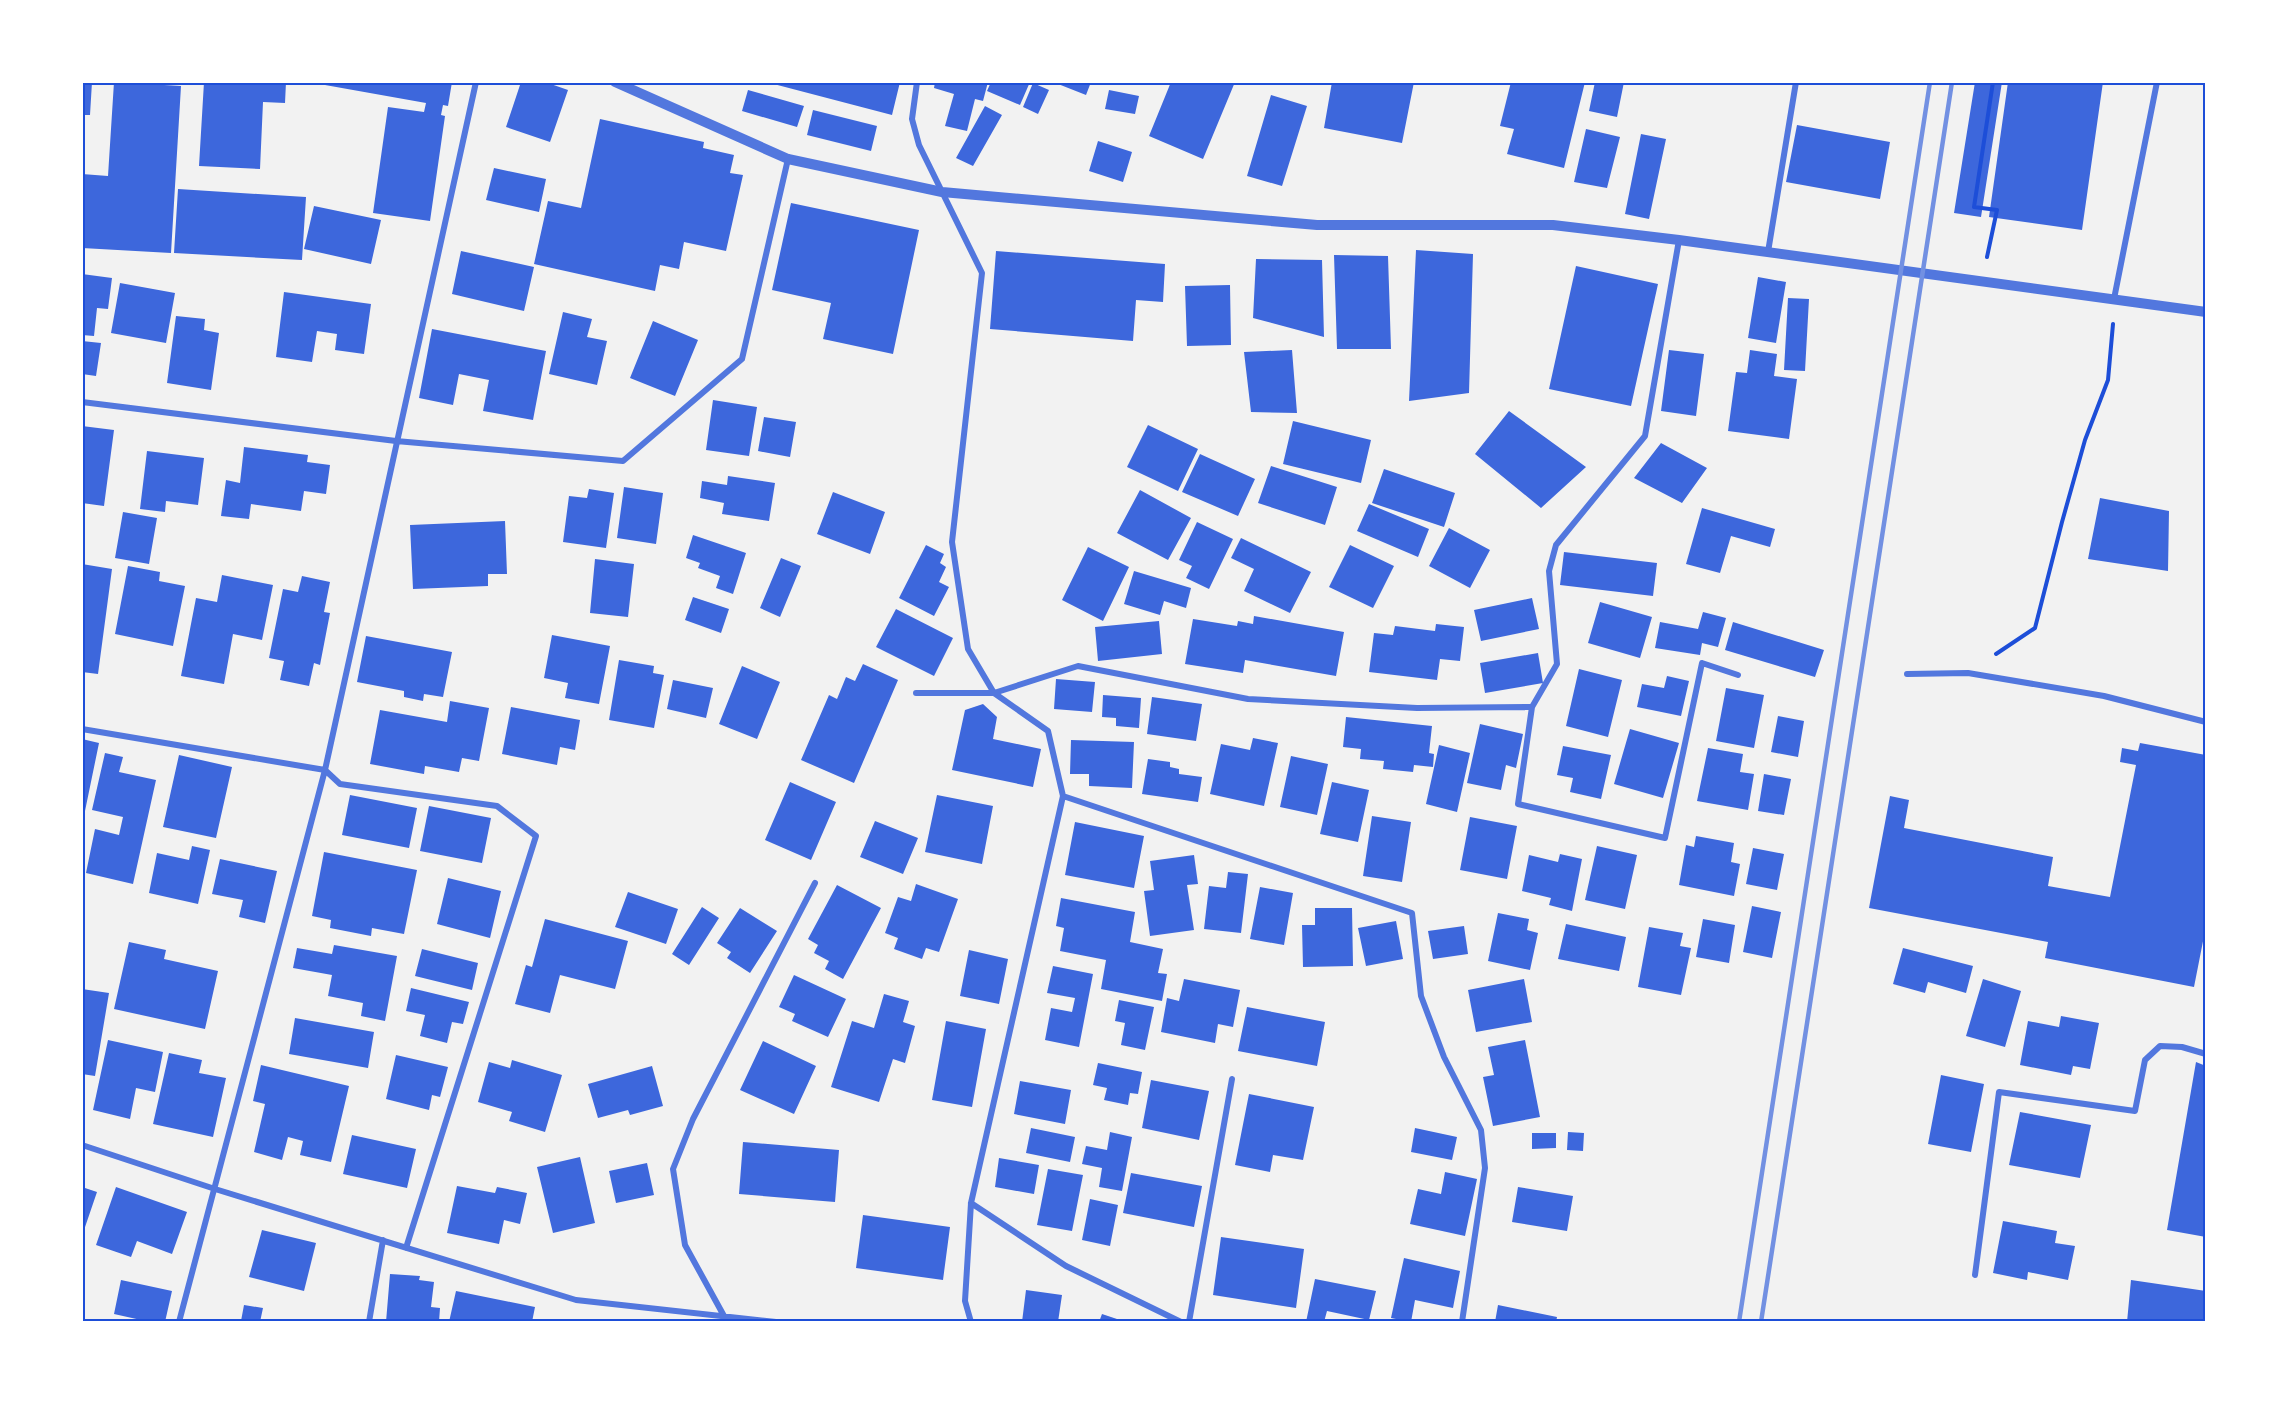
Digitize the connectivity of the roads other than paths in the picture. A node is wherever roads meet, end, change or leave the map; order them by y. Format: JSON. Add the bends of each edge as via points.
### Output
{"nodes":[{"id":1,"x":476,"y":82,"type":"edge"},
{"id":2,"x":917,"y":82,"type":"edge"},
{"id":3,"x":1797,"y":82,"type":"edge"},
{"id":4,"x":2157,"y":82,"type":"edge"},
{"id":5,"x":622,"y":84,"type":"edge"},
{"id":6,"x":789,"y":159,"type":"junction"},
{"id":7,"x":942,"y":192,"type":"junction"},
{"id":8,"x":1679,"y":240,"type":"junction"},
{"id":9,"x":1768,"y":252,"type":"junction"},
{"id":10,"x":2114,"y":299,"type":"junction"},
{"id":11,"x":2205,"y":312,"type":"edge"},
{"id":12,"x":82,"y":402,"type":"edge"},
{"id":13,"x":396,"y":441,"type":"junction"},
{"id":14,"x":1906,"y":674,"type":"dead end"},
{"id":15,"x":1738,"y":675,"type":"dead end"},
{"id":16,"x":916,"y":693,"type":"dead end"},
{"id":17,"x":994,"y":693,"type":"junction"},
{"id":18,"x":1532,"y":707,"type":"junction"},
{"id":19,"x":2205,"y":722,"type":"edge"},
{"id":20,"x":82,"y":729,"type":"edge"},
{"id":21,"x":325,"y":770,"type":"junction"},
{"id":22,"x":1063,"y":796,"type":"junction"},
{"id":23,"x":815,"y":883,"type":"dead end"},
{"id":24,"x":2205,"y":1053,"type":"edge"},
{"id":25,"x":1232,"y":1079,"type":"dead end"},
{"id":26,"x":82,"y":1145,"type":"edge"},
{"id":27,"x":215,"y":1189,"type":"junction"},
{"id":28,"x":971,"y":1203,"type":"junction"},
{"id":29,"x":383,"y":1240,"type":"junction"},
{"id":30,"x":406,"y":1248,"type":"junction"},
{"id":31,"x":1975,"y":1275,"type":"dead end"},
{"id":32,"x":724,"y":1316,"type":"junction"},
{"id":33,"x":179,"y":1322,"type":"edge"},
{"id":34,"x":369,"y":1322,"type":"edge"},
{"id":35,"x":776,"y":1322,"type":"edge"},
{"id":36,"x":971,"y":1322,"type":"edge"},
{"id":37,"x":1181,"y":1322,"type":"edge"},
{"id":38,"x":1189,"y":1322,"type":"edge"},
{"id":39,"x":1462,"y":1322,"type":"edge"}],
"edges":[{"from":1,"to":13,"type":"street"},
{"from":2,"to":7,"type":"street","via":[[912,119],[919,145]]},
{"from":3,"to":9,"type":"street"},
{"from":4,"to":10,"type":"street"},
{"from":5,"to":6,"type":"street"},
{"from":6,"to":7,"type":"street"},
{"from":6,"to":13,"type":"street","via":[[742,359],[623,461]]},
{"from":7,"to":8,"type":"street","via":[[1317,225],[1553,225]]},
{"from":7,"to":17,"type":"street","via":[[982,273],[952,542],[968,649]]},
{"from":8,"to":9,"type":"street"},
{"from":8,"to":18,"type":"street","via":[[1645,436],[1556,545],[1549,571],[1557,664]]},
{"from":9,"to":10,"type":"street"},
{"from":10,"to":11,"type":"street"},
{"from":12,"to":13,"type":"street"},
{"from":13,"to":21,"type":"street"},
{"from":14,"to":19,"type":"street","via":[[1968,673],[2104,696]]},
{"from":15,"to":18,"type":"street","via":[[1702,663],[1665,838],[1518,804]]},
{"from":16,"to":17,"type":"street"},
{"from":17,"to":18,"type":"street","via":[[1078,666],[1248,699],[1417,708]]},
{"from":17,"to":22,"type":"street","via":[[1048,731]]},
{"from":20,"to":21,"type":"street"},
{"from":21,"to":27,"type":"street"},
{"from":21,"to":30,"type":"street","via":[[340,784],[497,806],[536,836]]},
{"from":22,"to":28,"type":"street"},
{"from":22,"to":39,"type":"street","via":[[1412,913],[1421,996],[1444,1057],[1481,1130],[1485,1168]]},
{"from":23,"to":32,"type":"street","via":[[693,1119],[673,1169],[685,1245]]},
{"from":24,"to":31,"type":"street","via":[[2160,1046],[2145,1060],[2135,1111],[1999,1092]]},
{"from":25,"to":38,"type":"street"},
{"from":26,"to":27,"type":"street"},
{"from":27,"to":29,"type":"street"},
{"from":27,"to":33,"type":"street"},
{"from":28,"to":36,"type":"street","via":[[965,1301]]},
{"from":28,"to":37,"type":"street","via":[[1066,1266]]},
{"from":29,"to":30,"type":"street"},
{"from":29,"to":34,"type":"street"},
{"from":30,"to":32,"type":"street","via":[[576,1300]]},
{"from":32,"to":35,"type":"street"}]}
